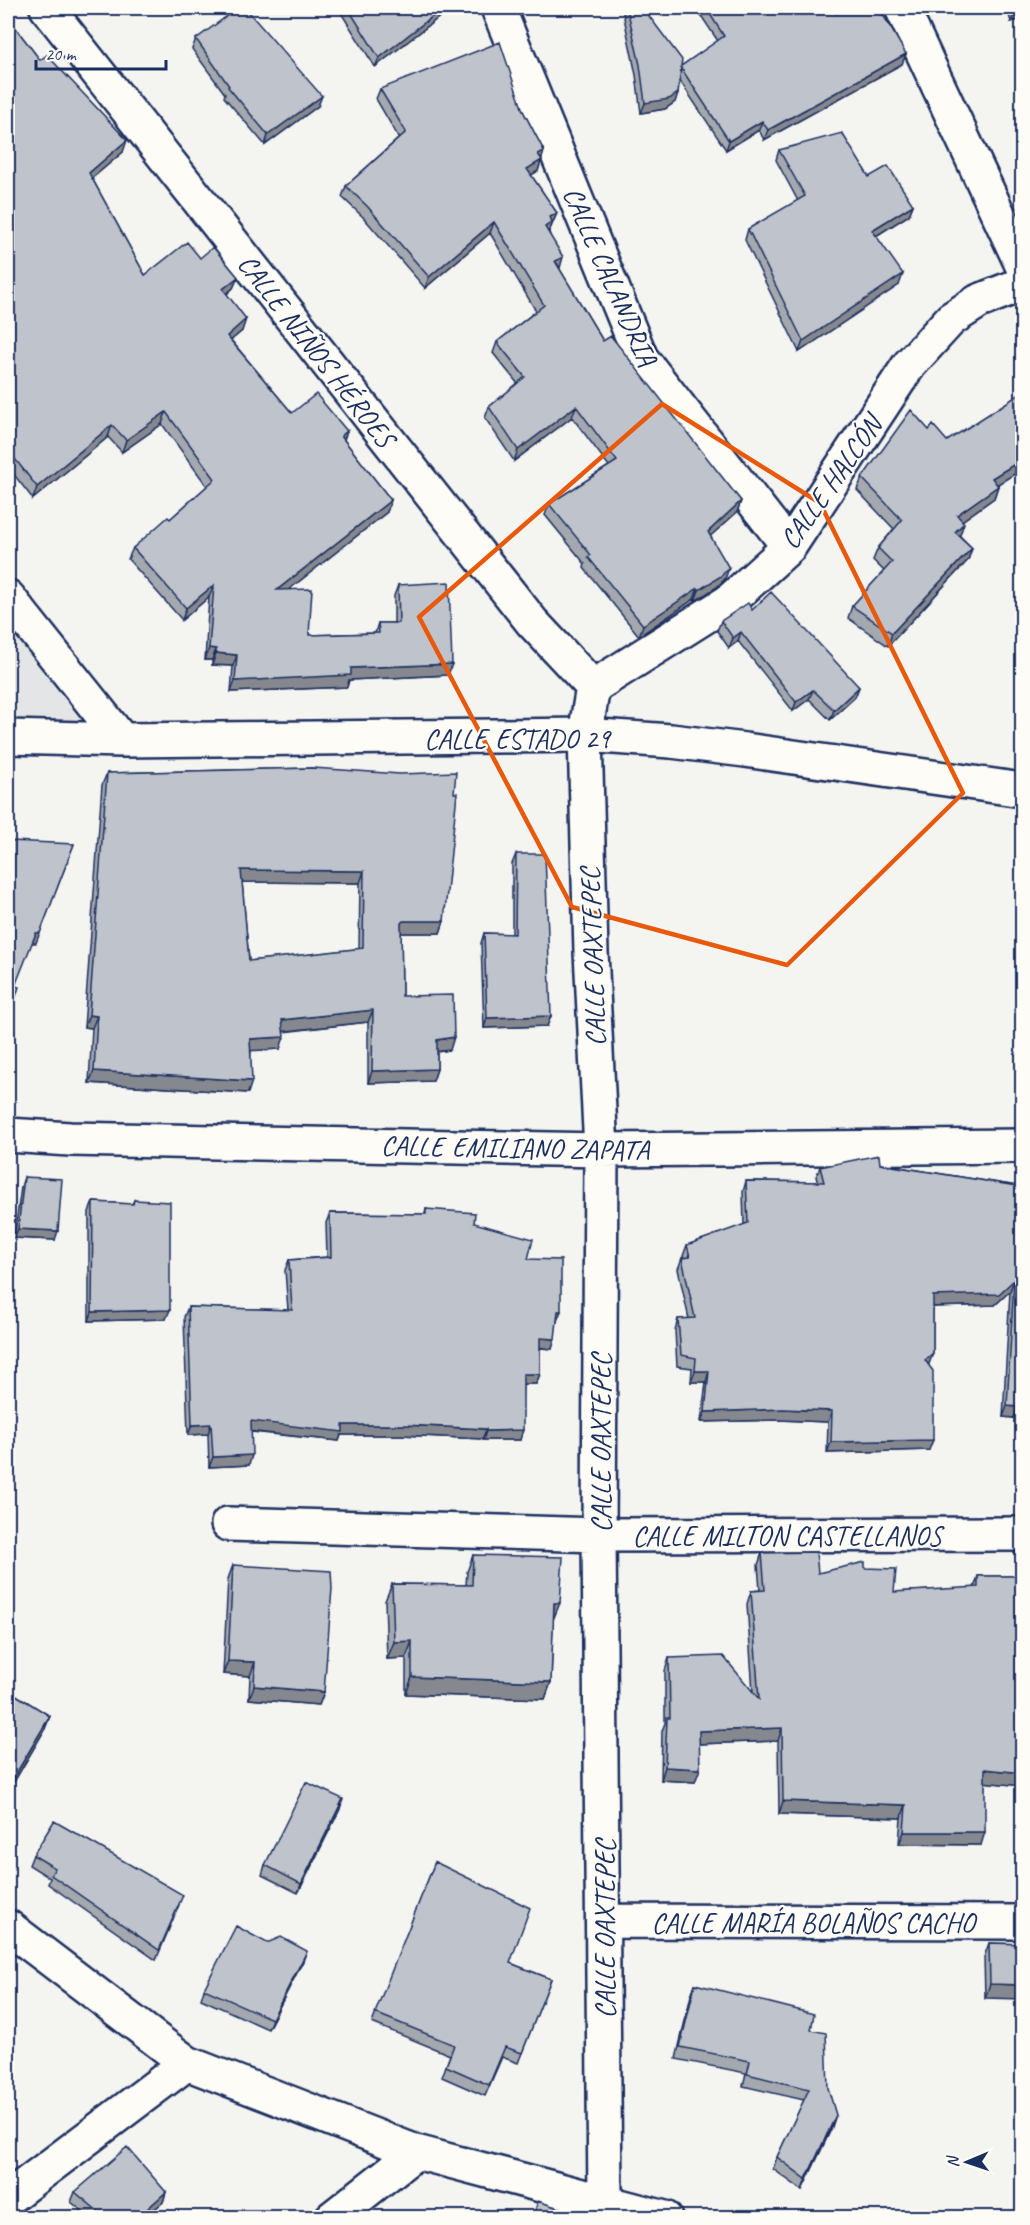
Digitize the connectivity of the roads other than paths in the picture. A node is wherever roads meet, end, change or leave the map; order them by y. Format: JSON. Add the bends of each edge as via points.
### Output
{"nodes":[{"id":1,"x":47,"y":8,"type":"edge"},
{"id":2,"x":498,"y":8,"type":"edge"},
{"id":3,"x":902,"y":8,"type":"edge"},
{"id":4,"x":1023,"y":265,"type":"edge"},
{"id":5,"x":1023,"y":284,"type":"edge"},
{"id":6,"x":789,"y":547,"type":"junction"},
{"id":7,"x":8,"y":597,"type":"edge"},
{"id":8,"x":593,"y":687,"type":"junction"},
{"id":9,"x":585,"y":735,"type":"junction"},
{"id":10,"x":8,"y":737,"type":"edge"},
{"id":11,"x":122,"y":740,"type":"junction"},
{"id":12,"x":1023,"y":790,"type":"edge"},
{"id":13,"x":8,"y":1135,"type":"edge"},
{"id":14,"x":1023,"y":1146,"type":"edge"},
{"id":15,"x":601,"y":1150,"type":"junction"},
{"id":16,"x":228,"y":1524,"type":"dead end"},
{"id":17,"x":1023,"y":1533,"type":"edge"},
{"id":18,"x":599,"y":1536,"type":"junction"},
{"id":19,"x":604,"y":1921,"type":"junction"},
{"id":20,"x":1023,"y":1922,"type":"edge"},
{"id":21,"x":8,"y":1927,"type":"edge"},
{"id":22,"x":187,"y":2062,"type":"junction"},
{"id":23,"x":416,"y":2152,"type":"junction"},
{"id":24,"x":8,"y":2198,"type":"edge"},
{"id":25,"x":605,"y":2200,"type":"junction"},
{"id":26,"x":332,"y":2217,"type":"edge"},
{"id":27,"x":665,"y":2217,"type":"edge"}],
"edges":[{"from":1,"to":8,"type":"street","name":"CALLE NIÑOS HÉROES","via":[[532,622]]},
{"from":2,"to":6,"type":"street","name":"CALLE CALANDRIA","via":[[640,358]]},
{"from":3,"to":4,"type":"street"},
{"from":5,"to":6,"type":"street","name":"CALLE HALCÓN","via":[[979,301],[951,319],[916,358]]},
{"from":6,"to":8,"type":"street","name":"CALLE HALCÓN","via":[[728,602]]},
{"from":7,"to":11,"type":"street"},
{"from":8,"to":9,"type":"street","name":"CALLE OAXTEPEC"},
{"from":9,"to":11,"type":"street","name":"CALLE ESTADO 29"},
{"from":9,"to":12,"type":"street","name":"CALLE ESTADO 29","via":[[745,750]]},
{"from":9,"to":15,"type":"street","name":"CALLE OAXTEPEC"},
{"from":10,"to":11,"type":"street","name":"CALLE ESTADO 29"},
{"from":13,"to":15,"type":"street","name":"CALLE EMILIANO ZAPATA"},
{"from":14,"to":15,"type":"street","name":"CALLE EMILIANO ZAPATA"},
{"from":15,"to":18,"type":"street","name":"CALLE OAXTEPEC"},
{"from":16,"to":18,"type":"street","name":"CALLE MILTON CASTELLANOS"},
{"from":17,"to":18,"type":"street","name":"CALLE MILTON CASTELLANOS"},
{"from":18,"to":19,"type":"street","name":"CALLE OAXTEPEC"},
{"from":19,"to":20,"type":"street","name":"CALLE MARÍA BOLAÑOS CACHO"},
{"from":19,"to":25,"type":"street","name":"CALLE OAXTEPEC"},
{"from":21,"to":22,"type":"street"},
{"from":22,"to":23,"type":"street"},
{"from":22,"to":24,"type":"street"},
{"from":23,"to":25,"type":"street"},
{"from":23,"to":26,"type":"street"},
{"from":25,"to":27,"type":"street"}]}
